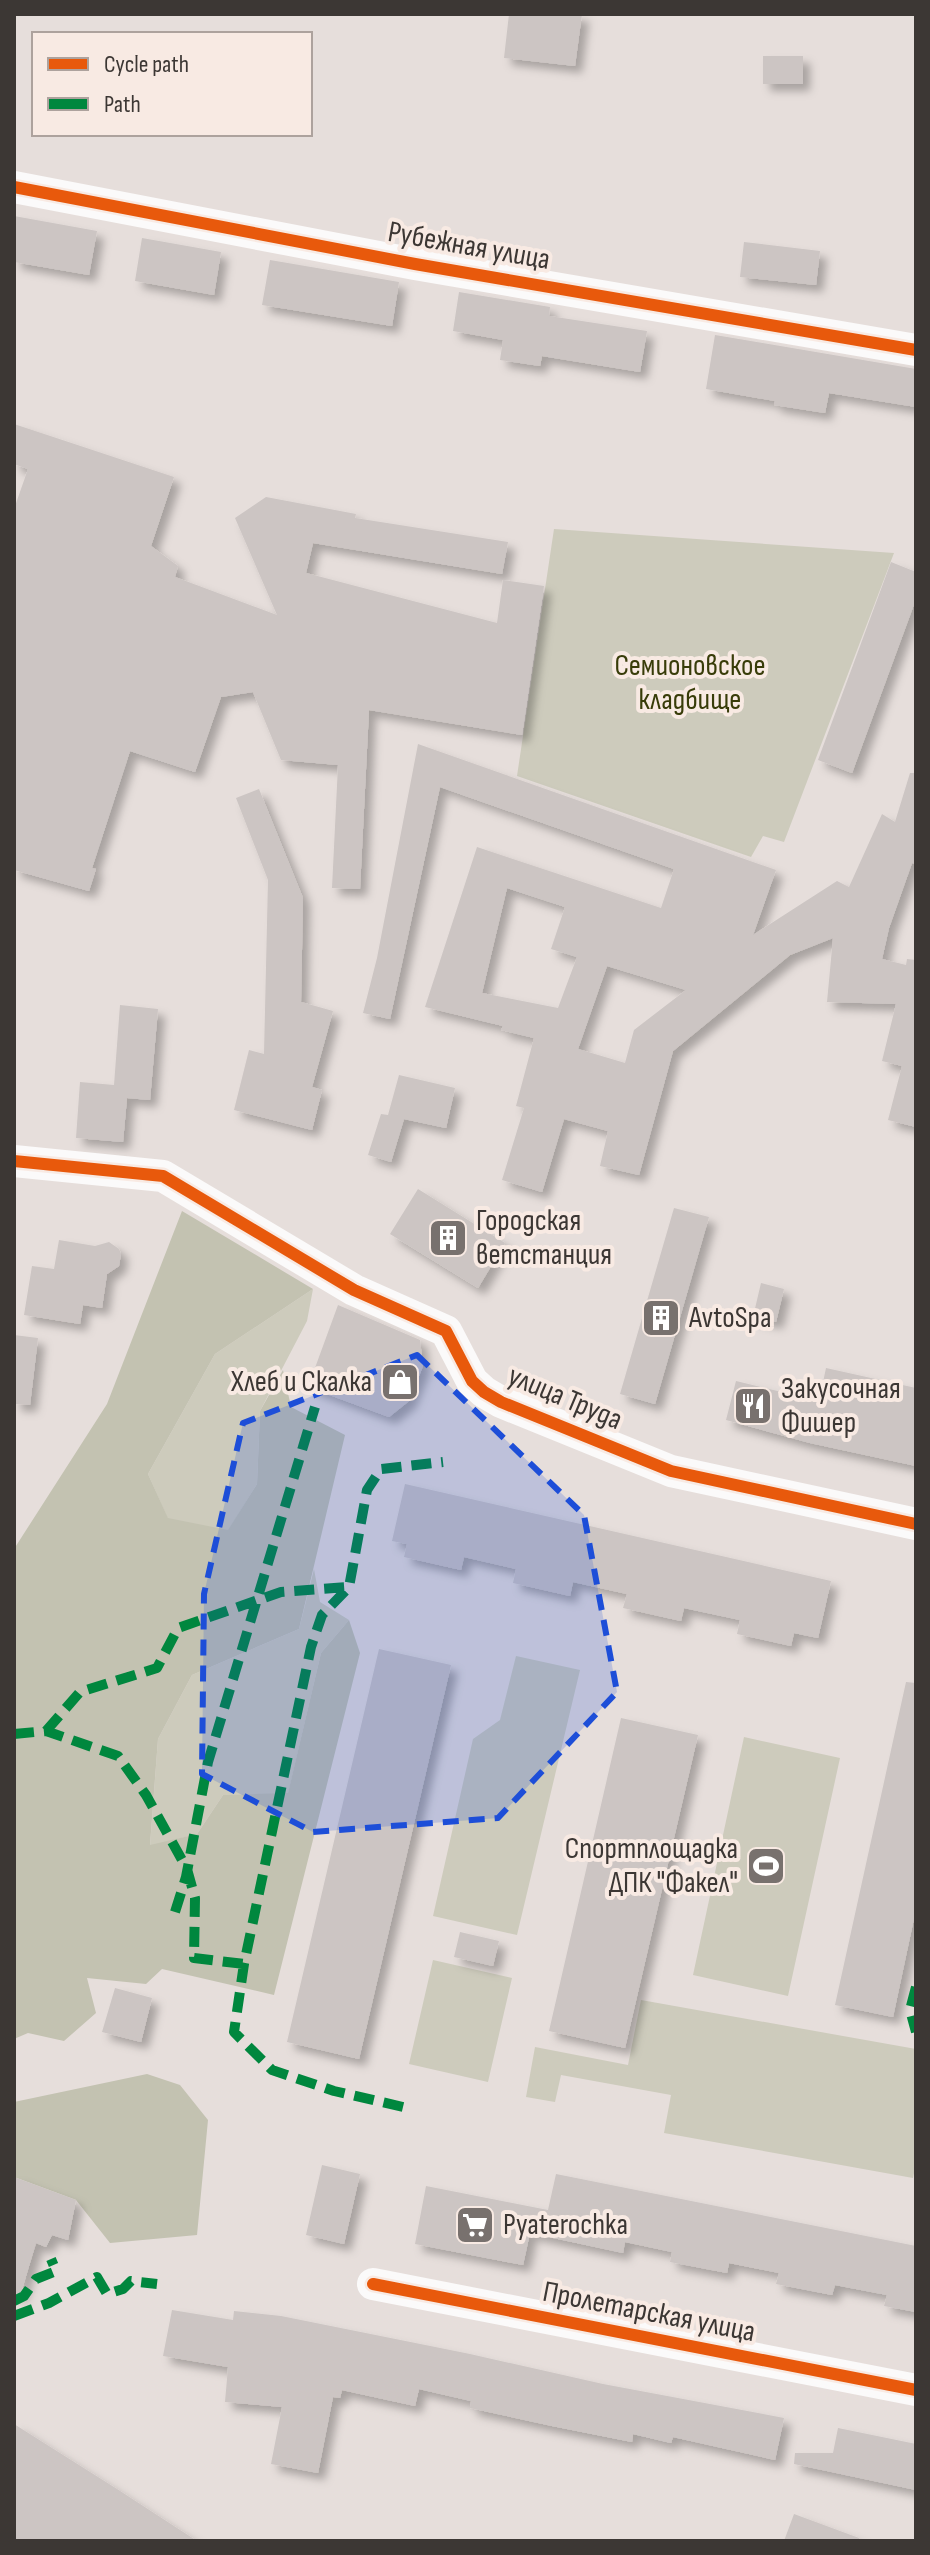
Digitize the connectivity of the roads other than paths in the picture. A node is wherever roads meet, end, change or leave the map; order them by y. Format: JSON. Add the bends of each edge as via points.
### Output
{"nodes":[{"id":1,"x":14,"y":187,"type":"edge"},
{"id":2,"x":916,"y":350,"type":"edge"},
{"id":3,"x":14,"y":1161,"type":"edge"},
{"id":4,"x":916,"y":1524,"type":"edge"},
{"id":5,"x":373,"y":2284,"type":"dead end"},
{"id":6,"x":916,"y":2390,"type":"edge"}],
"edges":[{"from":1,"to":2,"type":"street","name":"Рубежная улица","via":[[415,264]]},
{"from":3,"to":4,"type":"street","name":"улица Труда","via":[[163,1176],[354,1290],[446,1331],[472,1381],[501,1402],[671,1471]]},
{"from":5,"to":6,"type":"street","name":"Пролетарская улица"}]}
